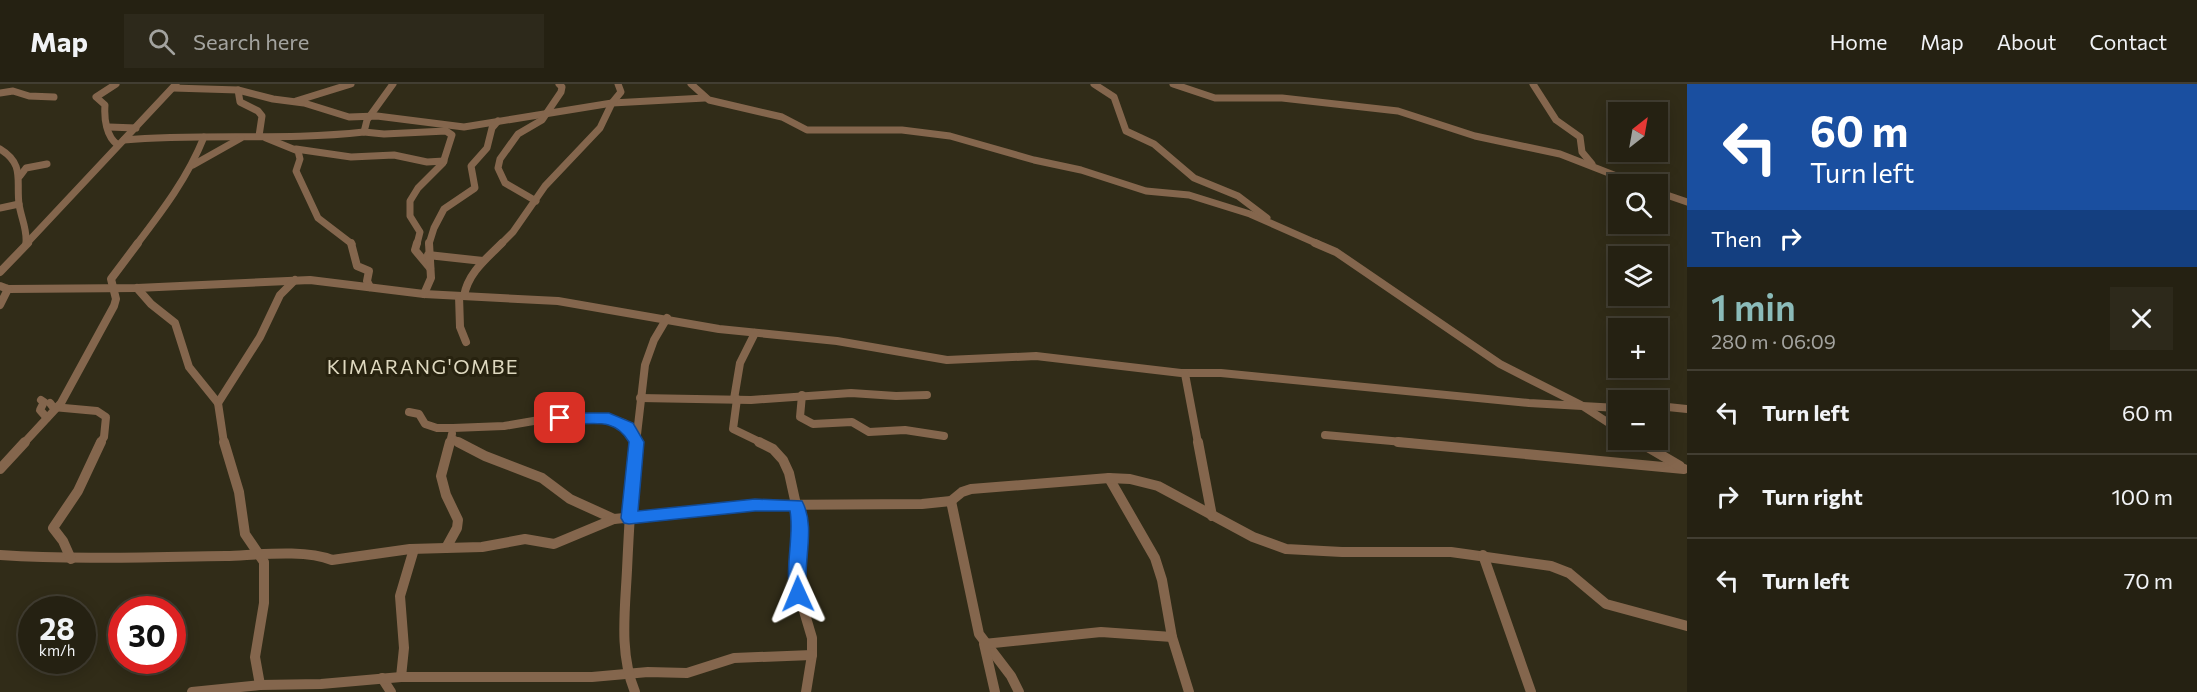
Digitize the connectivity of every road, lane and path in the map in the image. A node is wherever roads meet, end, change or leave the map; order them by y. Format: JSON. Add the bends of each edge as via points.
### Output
{"nodes":[{"id":1,"x":116,"y":84,"type":"edge"},
{"id":2,"x":348,"y":84,"type":"edge"},
{"id":3,"x":393,"y":84,"type":"edge"},
{"id":4,"x":559,"y":84,"type":"edge"},
{"id":5,"x":618,"y":84,"type":"edge"},
{"id":6,"x":691,"y":84,"type":"edge"},
{"id":7,"x":1094,"y":84,"type":"edge"},
{"id":8,"x":1173,"y":84,"type":"edge"},
{"id":9,"x":1533,"y":84,"type":"edge"},
{"id":10,"x":175,"y":86,"type":"edge"},
{"id":11,"x":238,"y":90,"type":"junction"},
{"id":12,"x":0,"y":93,"type":"edge"},
{"id":13,"x":54,"y":97,"type":"dead end"},
{"id":14,"x":705,"y":98,"type":"junction"},
{"id":15,"x":295,"y":102,"type":"junction"},
{"id":16,"x":612,"y":103,"type":"junction"},
{"id":17,"x":548,"y":112,"type":"junction"},
{"id":18,"x":369,"y":116,"type":"junction"},
{"id":19,"x":500,"y":119,"type":"junction"},
{"id":20,"x":109,"y":127,"type":"junction"},
{"id":21,"x":136,"y":128,"type":"junction"},
{"id":22,"x":364,"y":132,"type":"junction"},
{"id":23,"x":247,"y":136,"type":"junction"},
{"id":24,"x":261,"y":136,"type":"junction"},
{"id":25,"x":204,"y":137,"type":"junction"},
{"id":26,"x":121,"y":142,"type":"junction"},
{"id":27,"x":0,"y":149,"type":"edge"},
{"id":28,"x":295,"y":149,"type":"junction"},
{"id":29,"x":444,"y":161,"type":"junction"},
{"id":30,"x":47,"y":164,"type":"dead end"},
{"id":31,"x":191,"y":166,"type":"junction"},
{"id":32,"x":1595,"y":168,"type":"junction"},
{"id":33,"x":1611,"y":174,"type":"edge"},
{"id":34,"x":20,"y":176,"type":"junction"},
{"id":35,"x":1668,"y":195,"type":"edge"},
{"id":36,"x":536,"y":201,"type":"junction"},
{"id":37,"x":1687,"y":202,"type":"edge"},
{"id":38,"x":19,"y":204,"type":"junction"},
{"id":39,"x":0,"y":208,"type":"edge"},
{"id":40,"x":1276,"y":226,"type":"junction"},
{"id":41,"x":26,"y":242,"type":"junction"},
{"id":42,"x":428,"y":255,"type":"junction"},
{"id":43,"x":483,"y":261,"type":"junction"},
{"id":44,"x":430,"y":268,"type":"junction"},
{"id":45,"x":0,"y":272,"type":"edge"},
{"id":46,"x":295,"y":280,"type":"junction"},
{"id":47,"x":370,"y":287,"type":"junction"},
{"id":48,"x":4,"y":288,"type":"edge"},
{"id":49,"x":137,"y":288,"type":"junction"},
{"id":50,"x":114,"y":289,"type":"junction"},
{"id":51,"x":424,"y":294,"type":"junction"},
{"id":52,"x":462,"y":296,"type":"junction"},
{"id":53,"x":0,"y":305,"type":"edge"},
{"id":54,"x":667,"y":318,"type":"junction"},
{"id":55,"x":755,"y":333,"type":"junction"},
{"id":56,"x":466,"y":342,"type":"dead end"},
{"id":57,"x":1185,"y":374,"type":"junction"},
{"id":58,"x":802,"y":395,"type":"junction"},
{"id":59,"x":927,"y":395,"type":"dead end"},
{"id":60,"x":640,"y":398,"type":"junction"},
{"id":61,"x":736,"y":399,"type":"junction"},
{"id":62,"x":48,"y":403,"type":"junction"},
{"id":63,"x":218,"y":403,"type":"junction"},
{"id":64,"x":1581,"y":405,"type":"junction"},
{"id":65,"x":1608,"y":407,"type":"edge"},
{"id":66,"x":1668,"y":407,"type":"edge"},
{"id":67,"x":1687,"y":409,"type":"edge"},
{"id":68,"x":409,"y":412,"type":"dead end"},
{"id":69,"x":1608,"y":423,"type":"edge"},
{"id":70,"x":453,"y":433,"type":"junction"},
{"id":71,"x":1325,"y":435,"type":"dead end"},
{"id":72,"x":944,"y":436,"type":"dead end"},
{"id":73,"x":637,"y":442,"type":"junction"},
{"id":74,"x":1652,"y":450,"type":"edge"},
{"id":75,"x":5,"y":458,"type":"edge"},
{"id":76,"x":0,"y":469,"type":"edge"},
{"id":77,"x":1685,"y":470,"type":"edge"},
{"id":78,"x":1109,"y":478,"type":"junction"},
{"id":79,"x":951,"y":501,"type":"junction"},
{"id":80,"x":797,"y":505,"type":"junction"},
{"id":81,"x":1212,"y":516,"type":"junction"},
{"id":82,"x":629,"y":518,"type":"junction"},
{"id":83,"x":614,"y":519,"type":"junction"},
{"id":84,"x":446,"y":548,"type":"junction"},
{"id":85,"x":414,"y":549,"type":"junction"},
{"id":86,"x":0,"y":555,"type":"edge"},
{"id":87,"x":1483,"y":555,"type":"junction"},
{"id":88,"x":259,"y":556,"type":"junction"},
{"id":89,"x":70,"y":559,"type":"junction"},
{"id":90,"x":1687,"y":626,"type":"edge"},
{"id":91,"x":1172,"y":637,"type":"junction"},
{"id":92,"x":984,"y":644,"type":"junction"},
{"id":93,"x":812,"y":655,"type":"junction"},
{"id":94,"x":628,"y":675,"type":"junction"},
{"id":95,"x":401,"y":677,"type":"junction"},
{"id":96,"x":382,"y":678,"type":"junction"},
{"id":97,"x":260,"y":685,"type":"junction"},
{"id":98,"x":193,"y":692,"type":"edge"},
{"id":99,"x":391,"y":692,"type":"edge"},
{"id":100,"x":635,"y":692,"type":"edge"},
{"id":101,"x":807,"y":692,"type":"edge"},
{"id":102,"x":995,"y":692,"type":"edge"},
{"id":103,"x":1019,"y":692,"type":"edge"},
{"id":104,"x":1189,"y":692,"type":"edge"},
{"id":105,"x":1531,"y":692,"type":"edge"}],
"edges":[{"from":1,"to":20,"type":"street","via":[[96,97],[105,105],[104,117]]},
{"from":2,"to":15,"type":"street"},
{"from":3,"to":18,"type":"street"},
{"from":4,"to":17,"type":"street","via":[[561,92]]},
{"from":5,"to":16,"type":"street","via":[[621,92]]},
{"from":6,"to":14,"type":"street"},
{"from":7,"to":40,"type":"street","via":[[1114,97],[1126,131],[1154,144],[1194,178],[1246,200]]},
{"from":8,"to":32,"type":"street","via":[[1215,98],[1282,98],[1398,111],[1485,138],[1548,150]]},
{"from":9,"to":32,"type":"street","via":[[1556,120],[1579,135],[1582,155]]},
{"from":10,"to":11,"type":"street"},
{"from":10,"to":21,"type":"street"},
{"from":11,"to":15,"type":"street"},
{"from":11,"to":24,"type":"street","via":[[240,102],[262,115]]},
{"from":12,"to":13,"type":"street"},
{"from":14,"to":16,"type":"street"},
{"from":14,"to":40,"type":"street","via":[[782,117],[807,130],[902,130],[950,136],[1146,191],[1196,196]]},
{"from":15,"to":18,"type":"street","via":[[349,117]]},
{"from":16,"to":17,"type":"street"},
{"from":16,"to":36,"type":"street","via":[[600,128],[545,186]]},
{"from":17,"to":19,"type":"street"},
{"from":17,"to":36,"type":"street","via":[[541,122],[515,137],[497,166],[502,180]]},
{"from":18,"to":19,"type":"street","via":[[464,127]]},
{"from":18,"to":22,"type":"street"},
{"from":19,"to":42,"type":"street","via":[[492,128],[487,148],[471,166],[475,188],[442,212],[430,237]]},
{"from":20,"to":21,"type":"street"},
{"from":20,"to":26,"type":"street","via":[[112,141]]},
{"from":21,"to":26,"type":"street"},
{"from":22,"to":24,"type":"street"},
{"from":22,"to":29,"type":"street","via":[[450,133]]},
{"from":23,"to":24,"type":"street"},
{"from":23,"to":25,"type":"street"},
{"from":23,"to":31,"type":"street"},
{"from":24,"to":28,"type":"street"},
{"from":25,"to":26,"type":"street"},
{"from":25,"to":31,"type":"street"},
{"from":26,"to":41,"type":"street"},
{"from":27,"to":34,"type":"street","via":[[10,155]]},
{"from":28,"to":29,"type":"street","via":[[351,157],[393,155]]},
{"from":28,"to":47,"type":"street","via":[[300,155],[296,171],[313,212],[351,242],[357,267],[369,271]]},
{"from":29,"to":44,"type":"street","via":[[419,186],[409,207],[420,232],[415,250]]},
{"from":30,"to":34,"type":"street","via":[[26,168]]},
{"from":31,"to":50,"type":"street","via":[[111,279]]},
{"from":32,"to":33,"type":"street"},
{"from":34,"to":38,"type":"street"},
{"from":35,"to":37,"type":"street"},
{"from":36,"to":43,"type":"street","via":[[513,232]]},
{"from":38,"to":39,"type":"street"},
{"from":38,"to":41,"type":"street","via":[[27,230]]},
{"from":40,"to":64,"type":"street","via":[[1336,252],[1500,364]]},
{"from":41,"to":45,"type":"street"},
{"from":42,"to":43,"type":"street"},
{"from":42,"to":44,"type":"street"},
{"from":43,"to":52,"type":"street"},
{"from":44,"to":51,"type":"street","via":[[432,280]]},
{"from":46,"to":47,"type":"street"},
{"from":46,"to":49,"type":"street"},
{"from":46,"to":63,"type":"street","via":[[280,295],[260,337]]},
{"from":47,"to":51,"type":"street"},
{"from":48,"to":50,"type":"street"},
{"from":48,"to":53,"type":"street"},
{"from":49,"to":50,"type":"street"},
{"from":49,"to":63,"type":"street","via":[[175,323],[189,367]]},
{"from":50,"to":62,"type":"street","via":[[114,306],[64,397]]},
{"from":51,"to":52,"type":"street"},
{"from":52,"to":54,"type":"street","via":[[558,302]]},
{"from":52,"to":56,"type":"street","via":[[460,327]]},
{"from":54,"to":55,"type":"street"},
{"from":54,"to":60,"type":"street","via":[[649,351]]},
{"from":55,"to":57,"type":"street","via":[[854,343],[947,360],[1036,357]]},
{"from":55,"to":61,"type":"street","via":[[740,363]]},
{"from":57,"to":64,"type":"street","via":[[1221,373]]},
{"from":57,"to":81,"type":"street"},
{"from":58,"to":59,"type":"street"},
{"from":58,"to":61,"type":"street"},
{"from":58,"to":72,"type":"street","via":[[800,417],[808,423],[852,422],[870,431],[905,430]]},
{"from":60,"to":61,"type":"street"},
{"from":60,"to":73,"type":"street"},
{"from":61,"to":80,"type":"street","via":[[733,429],[778,453],[789,473]]},
{"from":62,"to":75,"type":"street","via":[[40,410],[47,418]]},
{"from":62,"to":89,"type":"street","via":[[97,411],[106,417],[104,437],[78,491],[53,528]]},
{"from":63,"to":88,"type":"street","via":[[221,433],[239,492],[245,534]]},
{"from":64,"to":65,"type":"street"},
{"from":64,"to":69,"type":"street"},
{"from":66,"to":67,"type":"street"},
{"from":68,"to":70,"type":"street","via":[[419,414],[428,427]]},
{"from":70,"to":73,"type":"street","via":[[551,418],[609,418],[624,423]]},
{"from":70,"to":83,"type":"street","via":[[485,456],[542,478],[570,499]]},
{"from":70,"to":84,"type":"street","via":[[441,476],[458,528]]},
{"from":71,"to":77,"type":"street"},
{"from":73,"to":82,"type":"street"},
{"from":74,"to":77,"type":"street"},
{"from":75,"to":76,"type":"street"},
{"from":78,"to":79,"type":"street","via":[[971,489]]},
{"from":78,"to":81,"type":"street","via":[[1158,486]]},
{"from":78,"to":91,"type":"street","via":[[1155,558]]},
{"from":79,"to":80,"type":"street"},
{"from":79,"to":92,"type":"street"},
{"from":80,"to":82,"type":"street","via":[[755,505]]},
{"from":80,"to":93,"type":"street","via":[[801,527],[798,594],[812,638]]},
{"from":81,"to":87,"type":"street","via":[[1253,537],[1292,550]]},
{"from":82,"to":83,"type":"street"},
{"from":82,"to":94,"type":"street","via":[[624,640]]},
{"from":83,"to":84,"type":"street","via":[[554,544],[525,539],[482,547]]},
{"from":84,"to":85,"type":"street"},
{"from":85,"to":88,"type":"street","via":[[333,560],[322,556]]},
{"from":85,"to":95,"type":"street","via":[[400,596],[404,648]]},
{"from":86,"to":89,"type":"street"},
{"from":87,"to":90,"type":"street","via":[[1558,568],[1606,604]]},
{"from":87,"to":105,"type":"street"},
{"from":88,"to":89,"type":"street"},
{"from":88,"to":97,"type":"street","via":[[264,562],[265,586],[255,657]]},
{"from":91,"to":92,"type":"street","via":[[1118,630]]},
{"from":91,"to":104,"type":"street"},
{"from":92,"to":102,"type":"street"},
{"from":92,"to":103,"type":"street","via":[[1009,670]]},
{"from":93,"to":94,"type":"street","via":[[735,658],[696,672]]},
{"from":93,"to":101,"type":"street"},
{"from":94,"to":95,"type":"street"},
{"from":94,"to":100,"type":"street"},
{"from":95,"to":96,"type":"street"},
{"from":96,"to":97,"type":"street"},
{"from":96,"to":99,"type":"street"},
{"from":97,"to":98,"type":"street"}]}
